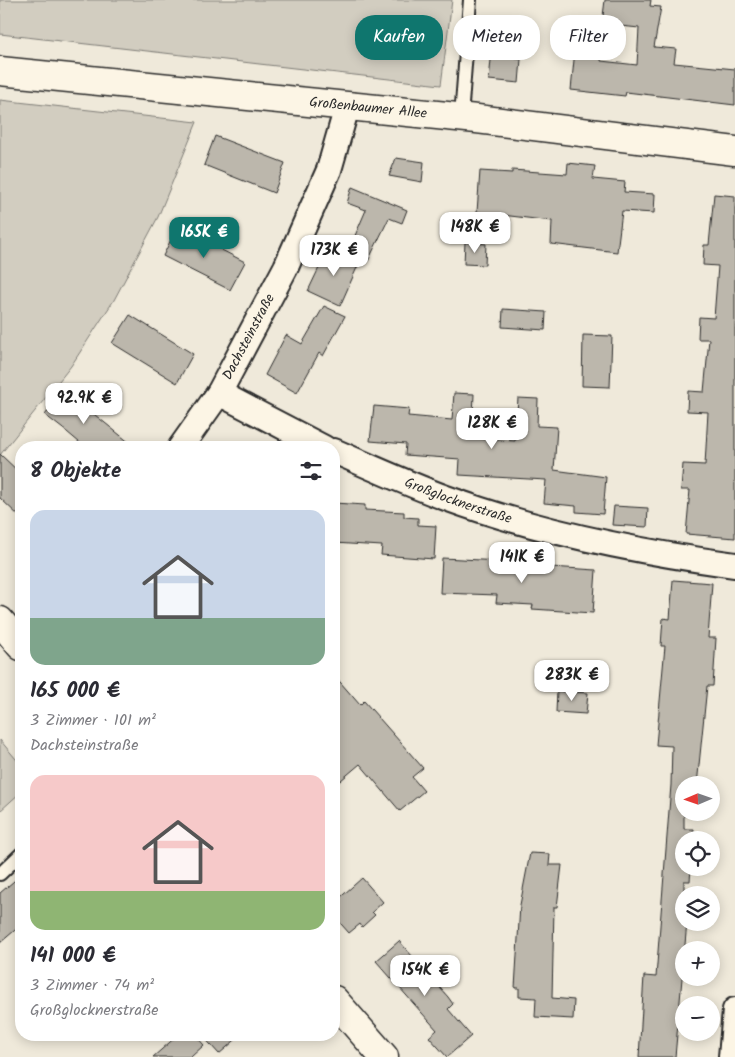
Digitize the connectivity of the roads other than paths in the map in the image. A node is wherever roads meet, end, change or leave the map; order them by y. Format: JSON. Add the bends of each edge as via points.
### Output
{"nodes":[{"id":1,"x":470,"y":0,"type":"edge"},
{"id":2,"x":0,"y":71,"type":"edge"},
{"id":3,"x":347,"y":107,"type":"junction"},
{"id":4,"x":461,"y":118,"type":"junction"},
{"id":5,"x":735,"y":151,"type":"edge"},
{"id":6,"x":219,"y":393,"type":"junction"},
{"id":7,"x":185,"y":441,"type":"edge"},
{"id":8,"x":311,"y":441,"type":"edge"},
{"id":9,"x":340,"y":453,"type":"edge"},
{"id":10,"x":735,"y":565,"type":"edge"},
{"id":11,"x":15,"y":860,"type":"edge"},
{"id":12,"x":0,"y":874,"type":"edge"},
{"id":13,"x":340,"y":1007,"type":"edge"},
{"id":14,"x":735,"y":1010,"type":"edge"},
{"id":15,"x":732,"y":1054,"type":"edge"},
{"id":16,"x":384,"y":1057,"type":"edge"}],
"edges":[{"from":1,"to":4,"type":"lane"},
{"from":2,"to":3,"type":"main road","name":"Großenbaumer Allee"},
{"from":3,"to":4,"type":"main road","name":"Großenbaumer Allee"},
{"from":3,"to":6,"type":"street","name":"Dachsteinstraße","via":[[329,170],[290,258]]},
{"from":4,"to":5,"type":"main road","name":"Großenbaumer Allee"},
{"from":6,"to":7,"type":"street","name":"Dachsteinstraße"},
{"from":6,"to":8,"type":"street"},
{"from":9,"to":10,"type":"street","name":"Großglocknerstraße","via":[[447,498],[523,522],[673,556]]},
{"from":11,"to":12,"type":"lane"},
{"from":13,"to":16,"type":"main road"},
{"from":14,"to":15,"type":"street"}]}
